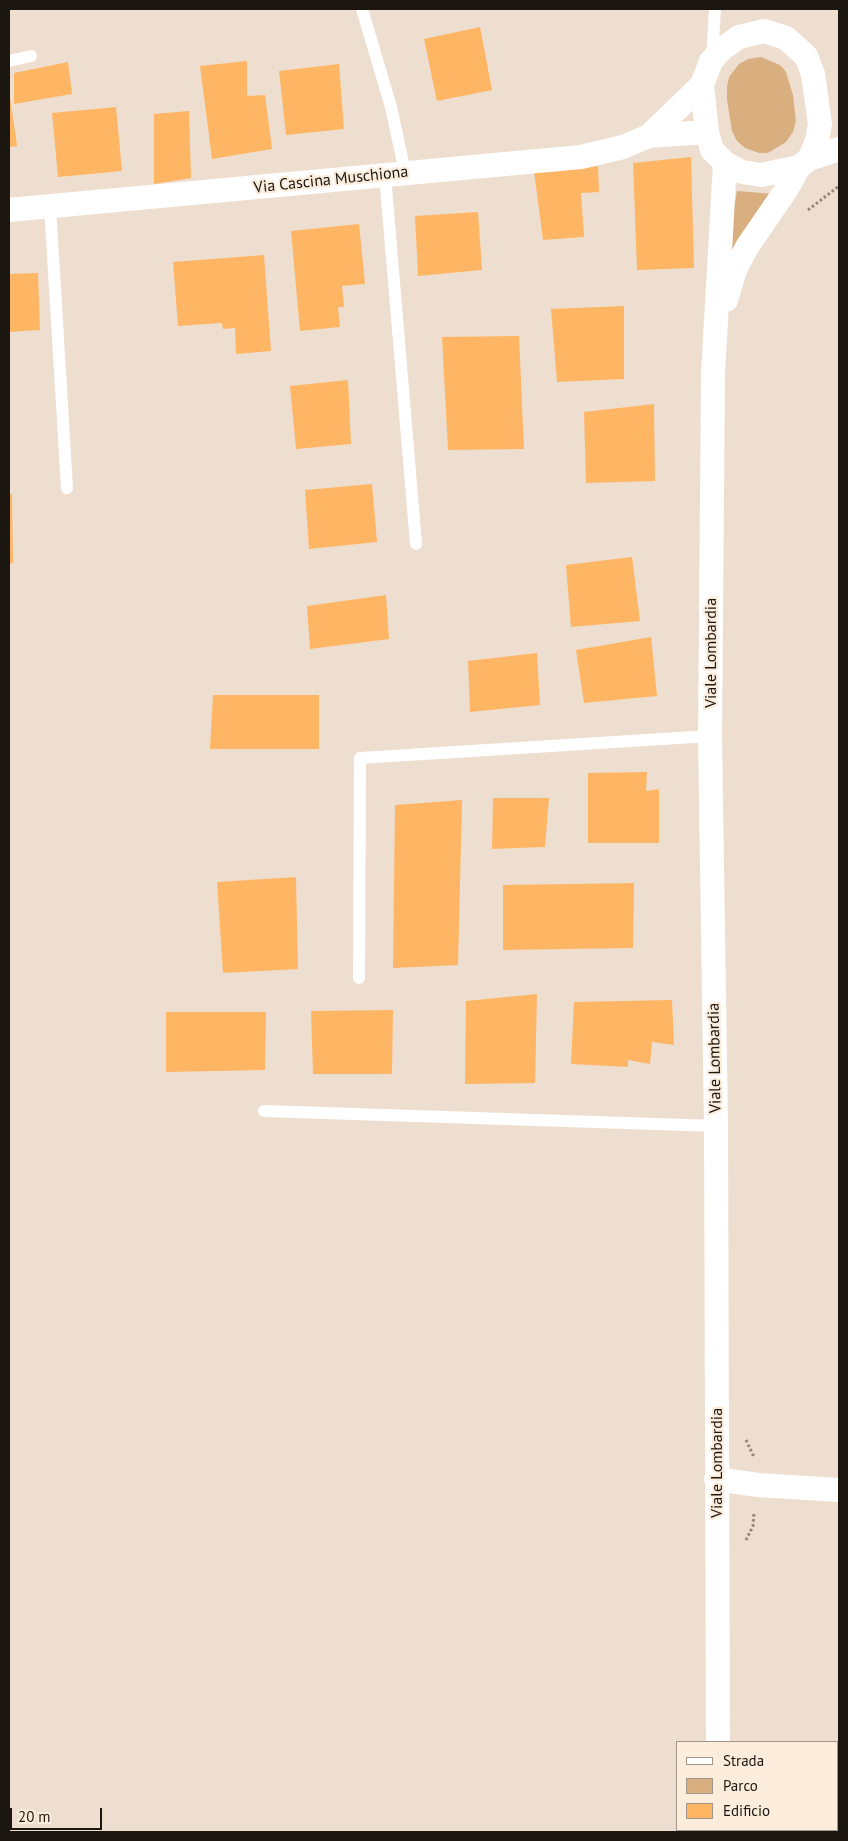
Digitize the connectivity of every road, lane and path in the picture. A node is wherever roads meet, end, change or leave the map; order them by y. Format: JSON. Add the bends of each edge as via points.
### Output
{"nodes":[{"id":1,"x":362,"y":9,"type":"edge"},
{"id":2,"x":716,"y":9,"type":"edge"},
{"id":3,"x":31,"y":56,"type":"dead end"},
{"id":4,"x":9,"y":60,"type":"edge"},
{"id":5,"x":711,"y":61,"type":"junction"},
{"id":6,"x":702,"y":86,"type":"junction"},
{"id":7,"x":829,"y":124,"type":"edge"},
{"id":8,"x":707,"y":132,"type":"junction"},
{"id":9,"x":650,"y":136,"type":"junction"},
{"id":10,"x":839,"y":149,"type":"edge"},
{"id":11,"x":725,"y":163,"type":"junction"},
{"id":12,"x":804,"y":163,"type":"junction"},
{"id":13,"x":395,"y":174,"type":"junction"},
{"id":14,"x":839,"y":186,"type":"edge"},
{"id":15,"x":50,"y":206,"type":"junction"},
{"id":16,"x":9,"y":210,"type":"edge"},
{"id":17,"x":803,"y":215,"type":"dead end"},
{"id":18,"x":713,"y":373,"type":"junction"},
{"id":19,"x":66,"y":488,"type":"dead end"},
{"id":20,"x":416,"y":544,"type":"dead end"},
{"id":21,"x":710,"y":736,"type":"junction"},
{"id":22,"x":359,"y":978,"type":"dead end"},
{"id":23,"x":264,"y":1111,"type":"dead end"},
{"id":24,"x":716,"y":1126,"type":"junction"},
{"id":25,"x":716,"y":1479,"type":"junction"},
{"id":26,"x":839,"y":1490,"type":"edge"},
{"id":27,"x":718,"y":1741,"type":"edge"}],
"edges":[{"from":1,"to":13,"type":"lane","via":[[391,106]]},
{"from":2,"to":5,"type":"lane"},
{"from":3,"to":4,"type":"lane"},
{"from":5,"to":6,"type":"street"},
{"from":5,"to":7,"type":"street","via":[[739,37],[764,32],[786,38],[806,56]]},
{"from":6,"to":8,"type":"street"},
{"from":6,"to":9,"type":"street","name":"Via Cascina Muschiona"},
{"from":7,"to":12,"type":"street"},
{"from":8,"to":9,"type":"street","name":"Via Cascina Muschiona"},
{"from":8,"to":11,"type":"street","via":[[712,150]]},
{"from":9,"to":13,"type":"street","name":"Via Cascina Muschiona","via":[[623,148],[582,157]]},
{"from":10,"to":12,"type":"street"},
{"from":11,"to":12,"type":"street","via":[[742,172],[761,175]]},
{"from":11,"to":18,"type":"street"},
{"from":12,"to":18,"type":"street","via":[[735,270],[726,299]]},
{"from":13,"to":15,"type":"street","name":"Via Cascina Muschiona"},
{"from":13,"to":20,"type":"lane"},
{"from":14,"to":17,"type":"path"},
{"from":15,"to":16,"type":"street","name":"Via Cascina Muschiona"},
{"from":15,"to":19,"type":"lane"},
{"from":18,"to":21,"type":"street","name":"Viale Lombardia"},
{"from":21,"to":22,"type":"lane","via":[[360,758]]},
{"from":21,"to":24,"type":"street","name":"Viale Lombardia"},
{"from":23,"to":24,"type":"lane"},
{"from":24,"to":25,"type":"street","name":"Viale Lombardia"},
{"from":25,"to":26,"type":"street"},
{"from":25,"to":27,"type":"street","name":"Viale Lombardia"}]}
